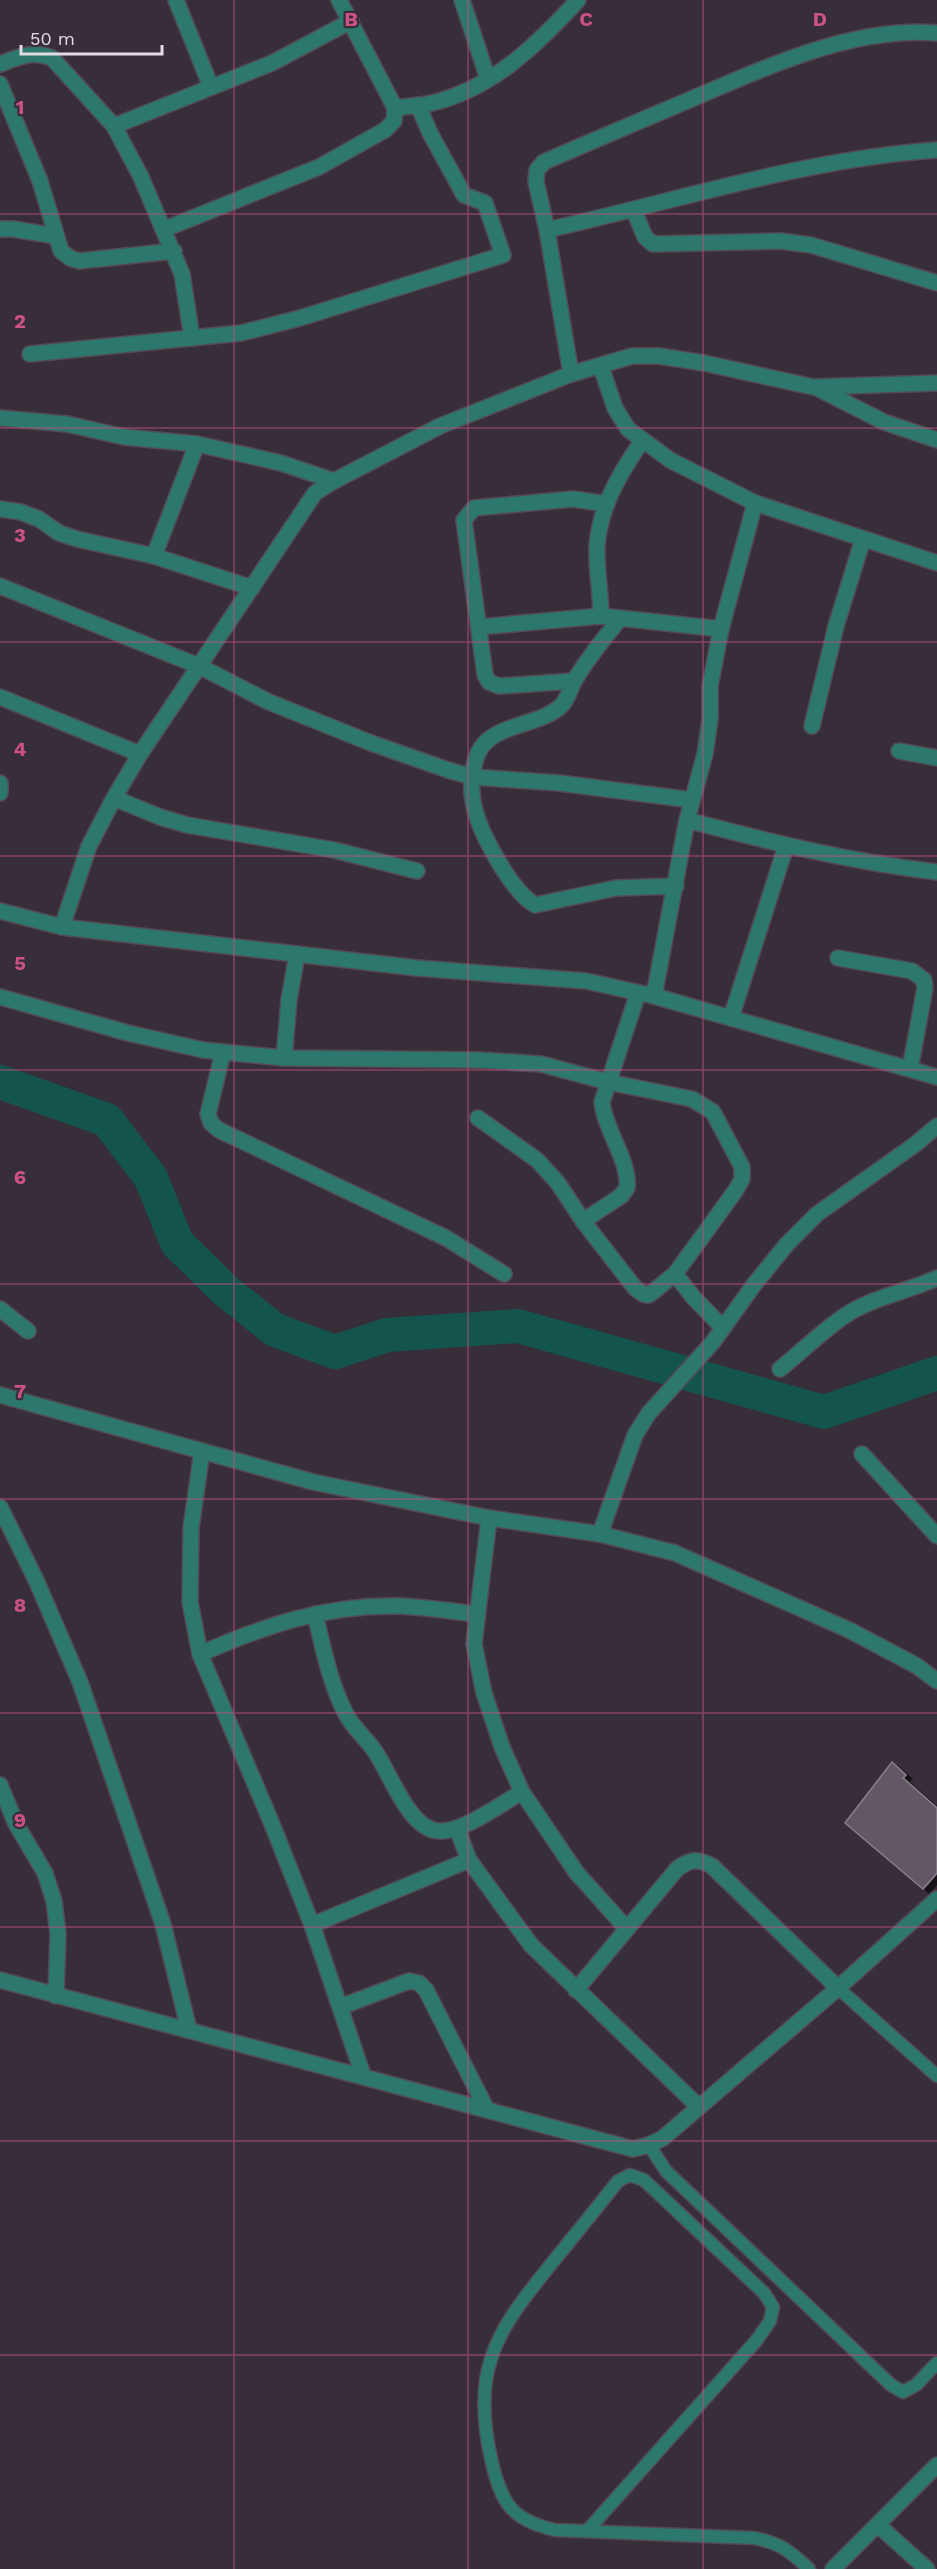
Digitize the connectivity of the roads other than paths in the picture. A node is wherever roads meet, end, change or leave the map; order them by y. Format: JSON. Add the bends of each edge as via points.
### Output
{"nodes":[{"id":1,"x":176,"y":0,"type":"edge"},
{"id":2,"x":339,"y":0,"type":"edge"},
{"id":3,"x":462,"y":0,"type":"edge"},
{"id":4,"x":578,"y":0,"type":"edge"},
{"id":5,"x":564,"y":7,"type":"edge"},
{"id":6,"x":351,"y":21,"type":"junction"},
{"id":7,"x":937,"y":33,"type":"edge"},
{"id":8,"x":0,"y":64,"type":"edge"},
{"id":9,"x":488,"y":79,"type":"junction"},
{"id":10,"x":0,"y":84,"type":"edge"},
{"id":11,"x":211,"y":87,"type":"junction"},
{"id":12,"x":418,"y":105,"type":"junction"},
{"id":13,"x":395,"y":108,"type":"junction"},
{"id":14,"x":114,"y":126,"type":"junction"},
{"id":15,"x":937,"y":150,"type":"edge"},
{"id":16,"x":634,"y":211,"type":"junction"},
{"id":17,"x":0,"y":229,"type":"edge"},
{"id":18,"x":165,"y":230,"type":"junction"},
{"id":19,"x":547,"y":230,"type":"junction"},
{"id":20,"x":56,"y":236,"type":"junction"},
{"id":21,"x":174,"y":251,"type":"junction"},
{"id":22,"x":937,"y":283,"type":"edge"},
{"id":23,"x":192,"y":338,"type":"junction"},
{"id":24,"x":30,"y":354,"type":"dead end"},
{"id":25,"x":602,"y":367,"type":"junction"},
{"id":26,"x":571,"y":374,"type":"junction"},
{"id":27,"x":937,"y":383,"type":"edge"},
{"id":28,"x":813,"y":387,"type":"junction"},
{"id":29,"x":0,"y":418,"type":"edge"},
{"id":30,"x":937,"y":440,"type":"edge"},
{"id":31,"x":642,"y":441,"type":"junction"},
{"id":32,"x":197,"y":444,"type":"junction"},
{"id":33,"x":334,"y":481,"type":"junction"},
{"id":34,"x":755,"y":502,"type":"junction"},
{"id":35,"x":607,"y":504,"type":"junction"},
{"id":36,"x":0,"y":509,"type":"edge"},
{"id":37,"x":863,"y":539,"type":"junction"},
{"id":38,"x":154,"y":556,"type":"junction"},
{"id":39,"x":937,"y":563,"type":"edge"},
{"id":40,"x":0,"y":586,"type":"edge"},
{"id":41,"x":252,"y":588,"type":"junction"},
{"id":42,"x":601,"y":616,"type":"junction"},
{"id":43,"x":620,"y":619,"type":"junction"},
{"id":44,"x":479,"y":627,"type":"junction"},
{"id":45,"x":721,"y":629,"type":"junction"},
{"id":46,"x":199,"y":666,"type":"junction"},
{"id":47,"x":574,"y":681,"type":"junction"},
{"id":48,"x":0,"y":697,"type":"edge"},
{"id":49,"x":812,"y":726,"type":"dead end"},
{"id":50,"x":899,"y":751,"type":"dead end"},
{"id":51,"x":140,"y":754,"type":"junction"},
{"id":52,"x":937,"y":758,"type":"edge"},
{"id":53,"x":472,"y":777,"type":"junction"},
{"id":54,"x":0,"y":783,"type":"edge"},
{"id":55,"x":0,"y":793,"type":"edge"},
{"id":56,"x":114,"y":798,"type":"junction"},
{"id":57,"x":692,"y":800,"type":"junction"},
{"id":58,"x":687,"y":820,"type":"junction"},
{"id":59,"x":786,"y":846,"type":"junction"},
{"id":60,"x":417,"y":871,"type":"dead end"},
{"id":61,"x":937,"y":872,"type":"edge"},
{"id":62,"x":676,"y":886,"type":"junction"},
{"id":63,"x":0,"y":911,"type":"edge"},
{"id":64,"x":62,"y":927,"type":"junction"},
{"id":65,"x":297,"y":954,"type":"junction"},
{"id":66,"x":838,"y":958,"type":"dead end"},
{"id":67,"x":638,"y":993,"type":"junction"},
{"id":68,"x":654,"y":996,"type":"junction"},
{"id":69,"x":0,"y":997,"type":"edge"},
{"id":70,"x":731,"y":1018,"type":"junction"},
{"id":71,"x":223,"y":1052,"type":"junction"},
{"id":72,"x":284,"y":1058,"type":"junction"},
{"id":73,"x":910,"y":1068,"type":"junction"},
{"id":74,"x":937,"y":1077,"type":"edge"},
{"id":75,"x":608,"y":1082,"type":"junction"},
{"id":76,"x":478,"y":1118,"type":"dead end"},
{"id":77,"x":937,"y":1126,"type":"edge"},
{"id":78,"x":583,"y":1221,"type":"junction"},
{"id":79,"x":504,"y":1274,"type":"dead end"},
{"id":80,"x":675,"y":1274,"type":"junction"},
{"id":81,"x":937,"y":1278,"type":"edge"},
{"id":82,"x":0,"y":1309,"type":"edge"},
{"id":83,"x":723,"y":1328,"type":"junction"},
{"id":84,"x":28,"y":1331,"type":"dead end"},
{"id":85,"x":780,"y":1369,"type":"dead end"},
{"id":86,"x":0,"y":1395,"type":"edge"},
{"id":87,"x":202,"y":1451,"type":"junction"},
{"id":88,"x":862,"y":1454,"type":"dead end"},
{"id":89,"x":0,"y":1507,"type":"edge"},
{"id":90,"x":489,"y":1518,"type":"junction"},
{"id":91,"x":600,"y":1534,"type":"junction"},
{"id":92,"x":937,"y":1536,"type":"edge"},
{"id":93,"x":315,"y":1614,"type":"junction"},
{"id":94,"x":476,"y":1614,"type":"junction"},
{"id":95,"x":200,"y":1654,"type":"junction"},
{"id":96,"x":937,"y":1681,"type":"edge"},
{"id":97,"x":0,"y":1785,"type":"edge"},
{"id":98,"x":522,"y":1792,"type":"junction"},
{"id":99,"x":457,"y":1828,"type":"junction"},
{"id":100,"x":469,"y":1860,"type":"junction"},
{"id":101,"x":937,"y":1899,"type":"edge"},
{"id":102,"x":312,"y":1925,"type":"junction"},
{"id":103,"x":627,"y":1929,"type":"junction"},
{"id":104,"x":0,"y":1980,"type":"edge"},
{"id":105,"x":838,"y":1988,"type":"junction"},
{"id":106,"x":576,"y":1990,"type":"junction"},
{"id":107,"x":56,"y":1996,"type":"junction"},
{"id":108,"x":340,"y":2007,"type":"junction"},
{"id":109,"x":189,"y":2030,"type":"junction"},
{"id":110,"x":363,"y":2075,"type":"junction"},
{"id":111,"x":937,"y":2076,"type":"edge"},
{"id":112,"x":486,"y":2108,"type":"junction"},
{"id":113,"x":699,"y":2108,"type":"junction"},
{"id":114,"x":649,"y":2145,"type":"junction"},
{"id":115,"x":937,"y":2363,"type":"edge"},
{"id":116,"x":937,"y":2465,"type":"edge"},
{"id":117,"x":878,"y":2524,"type":"junction"},
{"id":118,"x":587,"y":2531,"type":"junction"},
{"id":119,"x":809,"y":2569,"type":"edge"},
{"id":120,"x":833,"y":2569,"type":"edge"},
{"id":121,"x":927,"y":2569,"type":"edge"}],
"edges":[{"from":1,"to":11,"type":"street"},
{"from":2,"to":6,"type":"street"},
{"from":3,"to":9,"type":"street"},
{"from":4,"to":5,"type":"street"},
{"from":5,"to":9,"type":"street","via":[[534,46]]},
{"from":6,"to":11,"type":"street","via":[[272,63]]},
{"from":6,"to":13,"type":"street"},
{"from":7,"to":19,"type":"street","via":[[872,36],[819,48],[544,162],[537,170],[536,182]]},
{"from":8,"to":14,"type":"street","via":[[29,54],[52,58]]},
{"from":9,"to":12,"type":"street","via":[[452,97]]},
{"from":10,"to":20,"type":"street","via":[[40,181]]},
{"from":11,"to":14,"type":"street"},
{"from":12,"to":13,"type":"street"},
{"from":12,"to":23,"type":"street","via":[[464,195],[485,203],[503,255],[300,318],[241,333]]},
{"from":13,"to":18,"type":"street","via":[[394,121],[385,130],[319,167]]},
{"from":14,"to":18,"type":"street"},
{"from":15,"to":16,"type":"street","via":[[819,164]]},
{"from":16,"to":19,"type":"street"},
{"from":16,"to":22,"type":"street","via":[[645,237],[653,244],[768,241],[811,245]]},
{"from":17,"to":20,"type":"street"},
{"from":18,"to":21,"type":"street"},
{"from":19,"to":26,"type":"street"},
{"from":20,"to":21,"type":"street","via":[[61,251],[79,261]]},
{"from":21,"to":23,"type":"street","via":[[182,274]]},
{"from":23,"to":24,"type":"street"},
{"from":25,"to":26,"type":"street"},
{"from":25,"to":28,"type":"street","via":[[632,356],[659,356]]},
{"from":25,"to":31,"type":"street","via":[[615,408],[628,429]]},
{"from":26,"to":33,"type":"street","via":[[440,426]]},
{"from":27,"to":28,"type":"street"},
{"from":28,"to":30,"type":"street","via":[[884,422]]},
{"from":29,"to":32,"type":"street"},
{"from":31,"to":34,"type":"street","via":[[670,460]]},
{"from":31,"to":35,"type":"street","via":[[615,481]]},
{"from":32,"to":33,"type":"street","via":[[281,463]]},
{"from":32,"to":38,"type":"street"},
{"from":33,"to":41,"type":"street","via":[[315,494]]},
{"from":34,"to":37,"type":"street"},
{"from":34,"to":45,"type":"street"},
{"from":35,"to":42,"type":"street","via":[[597,546]]},
{"from":35,"to":44,"type":"street","via":[[573,499],[541,501],[474,508],[467,513],[464,520]]},
{"from":36,"to":38,"type":"street","via":[[39,519],[59,533],[77,539]]},
{"from":37,"to":39,"type":"street"},
{"from":37,"to":49,"type":"street","via":[[836,626]]},
{"from":38,"to":41,"type":"street"},
{"from":40,"to":46,"type":"street"},
{"from":41,"to":46,"type":"street"},
{"from":42,"to":43,"type":"street"},
{"from":42,"to":44,"type":"street"},
{"from":43,"to":45,"type":"street"},
{"from":43,"to":47,"type":"street"},
{"from":44,"to":47,"type":"street","via":[[485,675],[494,686]]},
{"from":45,"to":57,"type":"street","via":[[710,686],[705,754]]},
{"from":46,"to":51,"type":"street"},
{"from":46,"to":53,"type":"street","via":[[269,702],[371,743]]},
{"from":47,"to":53,"type":"street","via":[[568,696],[553,712],[484,743],[477,753]]},
{"from":48,"to":51,"type":"street"},
{"from":50,"to":52,"type":"street"},
{"from":51,"to":56,"type":"street"},
{"from":53,"to":57,"type":"street","via":[[559,783]]},
{"from":53,"to":62,"type":"street","via":[[473,802],[498,861],[521,894],[535,905],[616,888]]},
{"from":54,"to":55,"type":"street"},
{"from":56,"to":60,"type":"street","via":[[187,825],[334,850]]},
{"from":56,"to":64,"type":"street","via":[[89,846]]},
{"from":57,"to":58,"type":"street"},
{"from":58,"to":59,"type":"street"},
{"from":58,"to":62,"type":"street"},
{"from":59,"to":61,"type":"street","via":[[874,865]]},
{"from":59,"to":70,"type":"street"},
{"from":62,"to":68,"type":"street"},
{"from":63,"to":64,"type":"street"},
{"from":64,"to":65,"type":"street"},
{"from":65,"to":67,"type":"street","via":[[487,975],[585,981]]},
{"from":65,"to":72,"type":"street"},
{"from":66,"to":73,"type":"street","via":[[912,971],[924,980]]},
{"from":67,"to":68,"type":"street"},
{"from":67,"to":75,"type":"street"},
{"from":68,"to":70,"type":"street"},
{"from":69,"to":71,"type":"street","via":[[128,1033]]},
{"from":70,"to":73,"type":"street"},
{"from":71,"to":72,"type":"street"},
{"from":71,"to":79,"type":"street","via":[[208,1114],[219,1130],[446,1238]]},
{"from":72,"to":75,"type":"street","via":[[541,1064]]},
{"from":73,"to":74,"type":"street"},
{"from":75,"to":78,"type":"street","via":[[602,1102],[603,1116],[626,1172],[627,1188]]},
{"from":75,"to":80,"type":"street","via":[[703,1104],[713,1112],[742,1167],[736,1191]]},
{"from":76,"to":78,"type":"street","via":[[537,1160]]},
{"from":77,"to":83,"type":"street","via":[[817,1214],[787,1244]]},
{"from":78,"to":80,"type":"street","via":[[643,1294],[650,1295]]},
{"from":80,"to":83,"type":"street"},
{"from":81,"to":85,"type":"street","via":[[855,1309]]},
{"from":82,"to":84,"type":"street"},
{"from":83,"to":91,"type":"street","via":[[649,1413],[635,1435]]},
{"from":86,"to":87,"type":"street"},
{"from":87,"to":90,"type":"street","via":[[314,1482]]},
{"from":87,"to":95,"type":"street","via":[[191,1528],[190,1602]]},
{"from":88,"to":92,"type":"street"},
{"from":89,"to":109,"type":"street","via":[[84,1693],[163,1924]]},
{"from":90,"to":91,"type":"street"},
{"from":90,"to":94,"type":"street"},
{"from":91,"to":96,"type":"street","via":[[675,1553],[849,1630]]},
{"from":93,"to":94,"type":"street","via":[[399,1606]]},
{"from":93,"to":95,"type":"street","via":[[253,1631]]},
{"from":93,"to":99,"type":"street","via":[[345,1712],[375,1750],[414,1818],[427,1829],[441,1832]]},
{"from":94,"to":98,"type":"street","via":[[474,1644],[484,1693]]},
{"from":95,"to":102,"type":"street"},
{"from":97,"to":107,"type":"street","via":[[16,1824],[45,1873],[54,1900],[58,1934]]},
{"from":98,"to":99,"type":"street"},
{"from":98,"to":103,"type":"street","via":[[576,1872]]},
{"from":99,"to":100,"type":"street"},
{"from":100,"to":102,"type":"street"},
{"from":100,"to":106,"type":"street","via":[[531,1945]]},
{"from":101,"to":105,"type":"street"},
{"from":102,"to":108,"type":"street"},
{"from":103,"to":105,"type":"street","via":[[677,1869],[688,1861],[701,1860],[712,1866]]},
{"from":103,"to":106,"type":"street"},
{"from":104,"to":107,"type":"street"},
{"from":105,"to":111,"type":"lane"},
{"from":105,"to":113,"type":"street"},
{"from":106,"to":113,"type":"street"},
{"from":107,"to":109,"type":"street"},
{"from":108,"to":110,"type":"street"},
{"from":108,"to":112,"type":"street","via":[[409,1981],[419,1983]]},
{"from":109,"to":110,"type":"street"},
{"from":110,"to":112,"type":"street"},
{"from":112,"to":114,"type":"street","via":[[633,2149]]},
{"from":113,"to":114,"type":"street"},
{"from":114,"to":115,"type":"lane","via":[[666,2171],[891,2385],[903,2392],[916,2385]]},
{"from":116,"to":117,"type":"street"},
{"from":117,"to":120,"type":"street"},
{"from":117,"to":121,"type":"street"},
{"from":118,"to":118,"type":"lane","via":[[531,2524],[513,2511],[496,2480],[486,2436],[484,2394],[491,2358],[517,2307],[618,2181],[630,2175],[644,2180],[764,2293],[773,2307],[770,2321],[756,2341]]},
{"from":118,"to":119,"type":"lane","via":[[774,2541]]}]}
